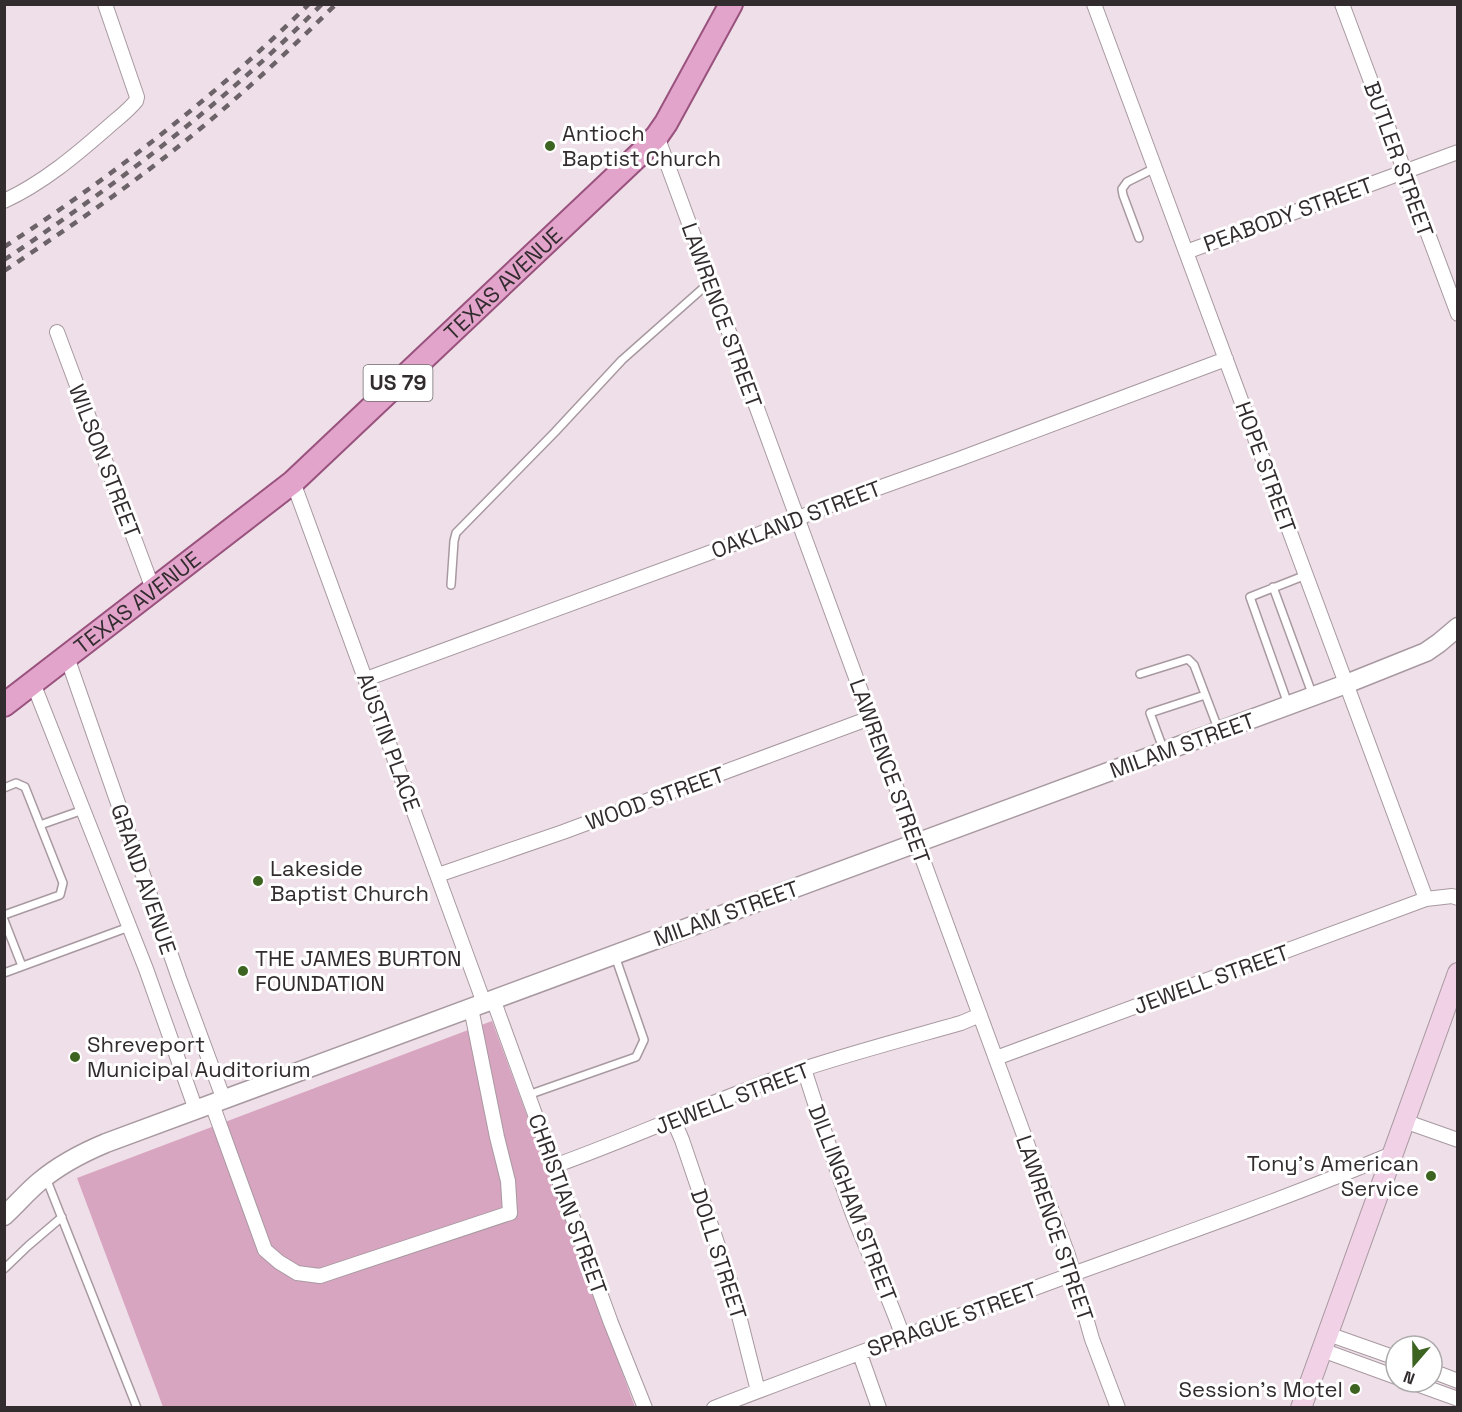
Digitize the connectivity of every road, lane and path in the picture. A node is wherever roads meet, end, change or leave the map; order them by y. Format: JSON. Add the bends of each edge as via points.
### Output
{"nodes":[{"id":1,"x":105,"y":4,"type":"edge"},
{"id":2,"x":731,"y":4,"type":"edge"},
{"id":3,"x":1094,"y":4,"type":"edge"},
{"id":4,"x":1342,"y":4,"type":"edge"},
{"id":5,"x":657,"y":136,"type":"junction"},
{"id":6,"x":1458,"y":152,"type":"edge"},
{"id":7,"x":1155,"y":168,"type":"junction"},
{"id":8,"x":1403,"y":171,"type":"junction"},
{"id":9,"x":4,"y":201,"type":"edge"},
{"id":10,"x":1139,"y":238,"type":"dead end"},
{"id":11,"x":1186,"y":252,"type":"junction"},
{"id":12,"x":710,"y":282,"type":"junction"},
{"id":13,"x":1458,"y":314,"type":"edge"},
{"id":14,"x":57,"y":332,"type":"dead end"},
{"id":15,"x":1226,"y":359,"type":"junction"},
{"id":16,"x":293,"y":482,"type":"junction"},
{"id":17,"x":796,"y":519,"type":"junction"},
{"id":18,"x":1306,"y":575,"type":"junction"},
{"id":19,"x":451,"y":585,"type":"dead end"},
{"id":20,"x":1273,"y":587,"type":"junction"},
{"id":21,"x":153,"y":589,"type":"junction"},
{"id":22,"x":1458,"y":627,"type":"edge"},
{"id":23,"x":67,"y":657,"type":"junction"},
{"id":24,"x":1140,"y":674,"type":"dead end"},
{"id":25,"x":366,"y":679,"type":"junction"},
{"id":26,"x":33,"y":683,"type":"junction"},
{"id":27,"x":1346,"y":684,"type":"junction"},
{"id":28,"x":1205,"y":695,"type":"junction"},
{"id":29,"x":1313,"y":696,"type":"junction"},
{"id":30,"x":4,"y":705,"type":"edge"},
{"id":31,"x":1289,"y":705,"type":"junction"},
{"id":32,"x":870,"y":718,"type":"junction"},
{"id":33,"x":1219,"y":731,"type":"junction"},
{"id":34,"x":1164,"y":751,"type":"junction"},
{"id":35,"x":4,"y":788,"type":"edge"},
{"id":36,"x":83,"y":810,"type":"junction"},
{"id":37,"x":40,"y":825,"type":"junction"},
{"id":38,"x":916,"y":843,"type":"junction"},
{"id":39,"x":438,"y":875,"type":"junction"},
{"id":40,"x":1458,"y":898,"type":"edge"},
{"id":41,"x":1426,"y":899,"type":"junction"},
{"id":42,"x":4,"y":915,"type":"edge"},
{"id":43,"x":4,"y":920,"type":"edge"},
{"id":44,"x":129,"y":927,"type":"junction"},
{"id":45,"x":615,"y":955,"type":"junction"},
{"id":46,"x":22,"y":966,"type":"junction"},
{"id":47,"x":4,"y":973,"type":"edge"},
{"id":48,"x":1458,"y":973,"type":"edge"},
{"id":49,"x":483,"y":1003,"type":"junction"},
{"id":50,"x":980,"y":1015,"type":"junction"},
{"id":51,"x":996,"y":1058,"type":"junction"},
{"id":52,"x":804,"y":1069,"type":"junction"},
{"id":53,"x":528,"y":1095,"type":"junction"},
{"id":54,"x":211,"y":1104,"type":"junction"},
{"id":55,"x":673,"y":1119,"type":"junction"},
{"id":56,"x":1404,"y":1121,"type":"junction"},
{"id":57,"x":1458,"y":1140,"type":"edge"},
{"id":58,"x":1392,"y":1154,"type":"junction"},
{"id":59,"x":554,"y":1166,"type":"junction"},
{"id":60,"x":46,"y":1177,"type":"junction"},
{"id":61,"x":4,"y":1216,"type":"edge"},
{"id":62,"x":62,"y":1217,"type":"junction"},
{"id":63,"x":4,"y":1269,"type":"edge"},
{"id":64,"x":1073,"y":1274,"type":"junction"},
{"id":65,"x":903,"y":1337,"type":"junction"},
{"id":66,"x":1325,"y":1342,"type":"junction"},
{"id":67,"x":860,"y":1354,"type":"junction"},
{"id":68,"x":1384,"y":1355,"type":"edge"},
{"id":69,"x":1384,"y":1371,"type":"edge"},
{"id":70,"x":758,"y":1391,"type":"junction"},
{"id":71,"x":137,"y":1407,"type":"edge"},
{"id":72,"x":645,"y":1407,"type":"edge"},
{"id":73,"x":714,"y":1407,"type":"edge"},
{"id":74,"x":879,"y":1407,"type":"edge"},
{"id":75,"x":1118,"y":1407,"type":"edge"},
{"id":76,"x":1301,"y":1407,"type":"edge"}],
"edges":[{"from":1,"to":9,"type":"street","via":[[137,97],[133,105],[76,155],[30,188]]},
{"from":2,"to":5,"type":"main road","name":"TEXAS AVENUE","number":"US 79"},
{"from":3,"to":7,"type":"street","name":"HOPE STREET"},
{"from":4,"to":8,"type":"street","name":"BUTLER STREET"},
{"from":5,"to":12,"type":"street","name":"LAWRENCE STREET"},
{"from":5,"to":16,"type":"main road","name":"TEXAS AVENUE","number":"US 79"},
{"from":6,"to":8,"type":"street","name":"PEABODY STREET"},
{"from":7,"to":10,"type":"lane","via":[[1136,176],[1122,189]]},
{"from":7,"to":11,"type":"street","name":"HOPE STREET"},
{"from":8,"to":11,"type":"street","name":"PEABODY STREET"},
{"from":8,"to":13,"type":"street","name":"BUTLER STREET"},
{"from":11,"to":15,"type":"street","name":"HOPE STREET"},
{"from":12,"to":17,"type":"street","name":"LAWRENCE STREET"},
{"from":12,"to":19,"type":"lane","via":[[622,360],[456,533]]},
{"from":14,"to":21,"type":"street","name":"WILSON STREET"},
{"from":15,"to":17,"type":"street","name":"OAKLAND STREET"},
{"from":15,"to":18,"type":"street","name":"HOPE STREET"},
{"from":16,"to":21,"type":"main road","name":"TEXAS AVENUE","number":"US 79"},
{"from":16,"to":25,"type":"street","name":"AUSTIN PLACE"},
{"from":17,"to":25,"type":"street","name":"OAKLAND STREET"},
{"from":17,"to":32,"type":"street","name":"LAWRENCE STREET"},
{"from":18,"to":20,"type":"lane"},
{"from":18,"to":27,"type":"street","name":"HOPE STREET"},
{"from":20,"to":29,"type":"lane"},
{"from":20,"to":31,"type":"lane","via":[[1250,597]]},
{"from":21,"to":23,"type":"main road","name":"TEXAS AVENUE","number":"US 79"},
{"from":22,"to":27,"type":"street","name":"MILAM STREET","via":[[1426,652]]},
{"from":23,"to":26,"type":"main road","name":"TEXAS AVENUE","number":"US 79"},
{"from":23,"to":54,"type":"street","name":"GRAND AVENUE","via":[[180,981]]},
{"from":24,"to":28,"type":"lane","via":[[1188,659]]},
{"from":25,"to":39,"type":"street","name":"AUSTIN PLACE"},
{"from":26,"to":30,"type":"main road","name":"TEXAS AVENUE","number":"US 79"},
{"from":26,"to":36,"type":"street","name":"GRAND AVENUE"},
{"from":27,"to":29,"type":"street","name":"MILAM STREET"},
{"from":27,"to":41,"type":"street","name":"HOPE STREET"},
{"from":28,"to":33,"type":"lane"},
{"from":28,"to":34,"type":"lane","via":[[1150,713]]},
{"from":29,"to":31,"type":"street","name":"MILAM STREET"},
{"from":31,"to":33,"type":"street","name":"MILAM STREET"},
{"from":32,"to":38,"type":"street","name":"LAWRENCE STREET"},
{"from":32,"to":39,"type":"street","name":"WOOD STREET"},
{"from":33,"to":34,"type":"street","name":"MILAM STREET"},
{"from":34,"to":38,"type":"street","name":"MILAM STREET"},
{"from":35,"to":37,"type":"lane","via":[[16,783],[25,787]]},
{"from":36,"to":37,"type":"lane"},
{"from":36,"to":44,"type":"street","name":"GRAND AVENUE"},
{"from":37,"to":42,"type":"lane","via":[[63,883],[60,895]]},
{"from":38,"to":45,"type":"street","name":"MILAM STREET"},
{"from":38,"to":50,"type":"street","name":"LAWRENCE STREET"},
{"from":39,"to":49,"type":"street","name":"AUSTIN PLACE"},
{"from":40,"to":41,"type":"street"},
{"from":41,"to":51,"type":"street","name":"JEWELL STREET"},
{"from":43,"to":46,"type":"lane"},
{"from":44,"to":46,"type":"lane"},
{"from":44,"to":54,"type":"street","name":"GRAND AVENUE"},
{"from":45,"to":49,"type":"street","name":"MILAM STREET"},
{"from":45,"to":53,"type":"lane","via":[[644,1040],[636,1058]]},
{"from":46,"to":47,"type":"lane"},
{"from":48,"to":56,"type":"main road"},
{"from":49,"to":53,"type":"street","name":"CHRISTIAN STREET"},
{"from":49,"to":54,"type":"street","name":"MILAM STREET"},
{"from":49,"to":54,"type":"street","via":[[497,1137],[508,1181],[510,1213],[320,1276],[297,1273],[265,1250]]},
{"from":50,"to":51,"type":"street","name":"LAWRENCE STREET"},
{"from":50,"to":52,"type":"street","name":"JEWELL STREET"},
{"from":51,"to":64,"type":"street","name":"LAWRENCE STREET"},
{"from":52,"to":55,"type":"street","name":"JEWELL STREET"},
{"from":52,"to":65,"type":"street","name":"DILLINGHAM STREET","via":[[855,1220]]},
{"from":53,"to":59,"type":"street","name":"CHRISTIAN STREET"},
{"from":54,"to":60,"type":"street","name":"MILAM STREET","via":[[87,1151]]},
{"from":55,"to":59,"type":"street","name":"JEWELL STREET"},
{"from":55,"to":70,"type":"street","name":"DOLL STREET","via":[[731,1284]]},
{"from":56,"to":57,"type":"street"},
{"from":56,"to":58,"type":"main road"},
{"from":58,"to":64,"type":"street","name":"SPRAGUE STREET"},
{"from":58,"to":66,"type":"main road"},
{"from":59,"to":72,"type":"street","name":"CHRISTIAN STREET"},
{"from":60,"to":61,"type":"street","name":"MILAM STREET"},
{"from":60,"to":62,"type":"lane"},
{"from":62,"to":63,"type":"lane"},
{"from":62,"to":71,"type":"lane"},
{"from":64,"to":65,"type":"street","name":"SPRAGUE STREET"},
{"from":64,"to":75,"type":"street","name":"LAWRENCE STREET"},
{"from":65,"to":67,"type":"street","name":"SPRAGUE STREET"},
{"from":66,"to":68,"type":"street"},
{"from":66,"to":69,"type":"street"},
{"from":66,"to":76,"type":"main road"},
{"from":67,"to":70,"type":"street","name":"SPRAGUE STREET"},
{"from":67,"to":74,"type":"street"},
{"from":70,"to":73,"type":"street","name":"SPRAGUE STREET"}]}
